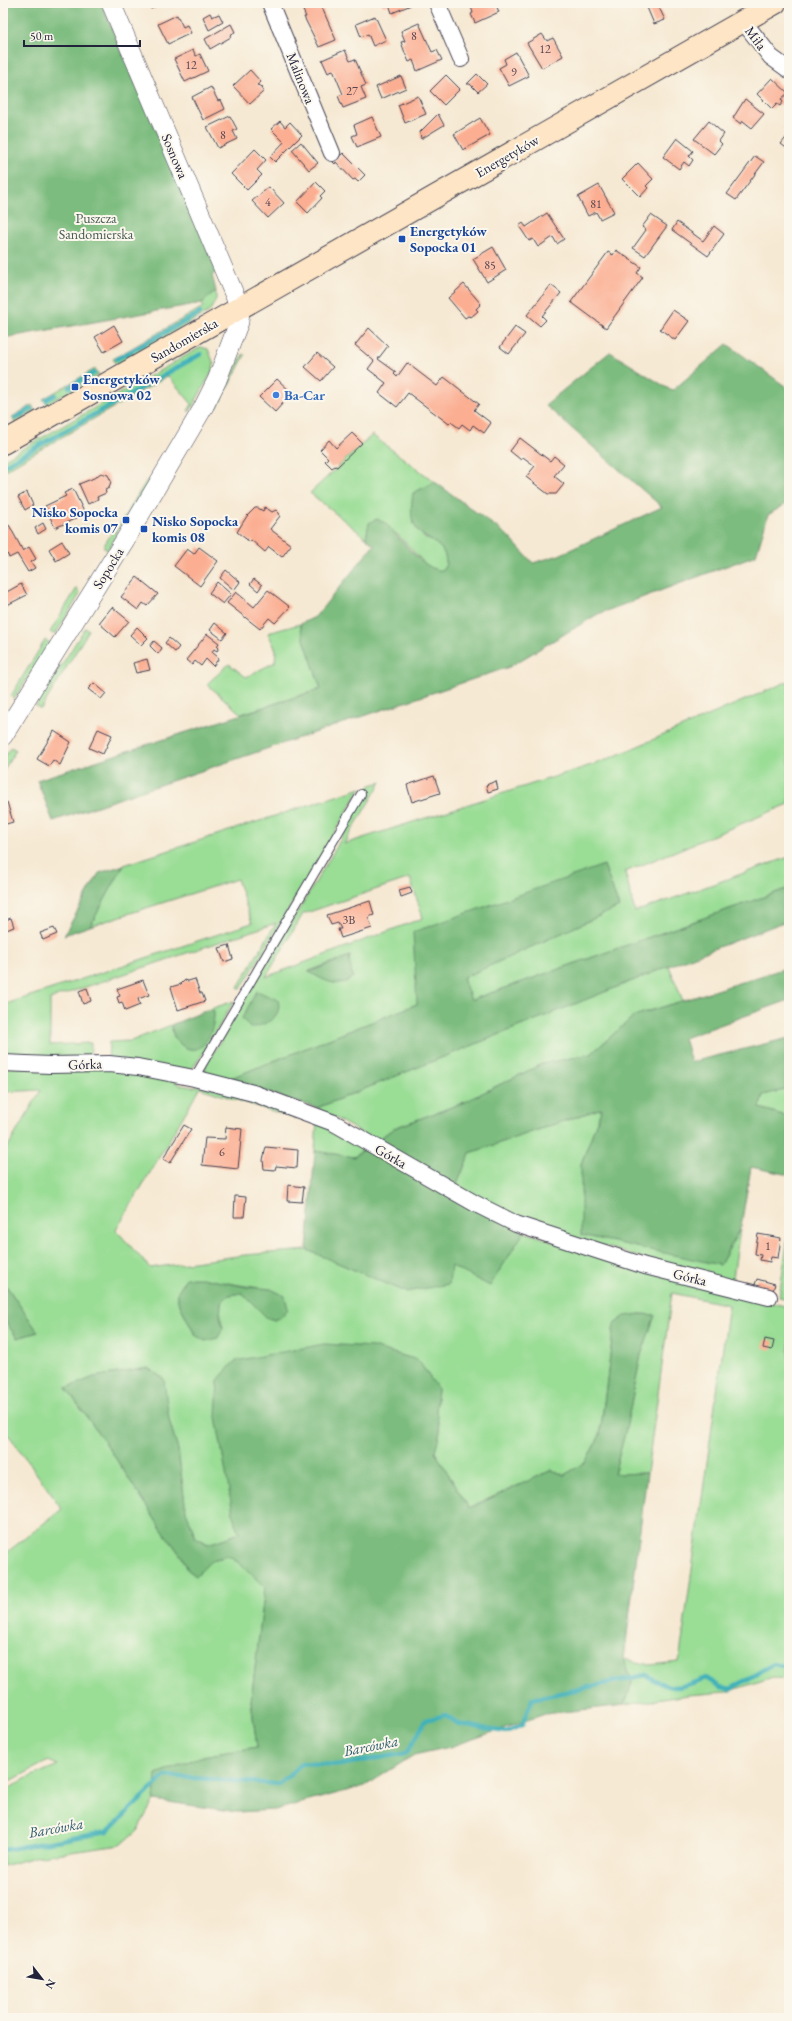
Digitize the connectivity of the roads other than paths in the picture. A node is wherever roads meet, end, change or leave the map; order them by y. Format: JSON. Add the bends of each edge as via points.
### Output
{"nodes":[{"id":1,"x":111,"y":3,"type":"edge"},
{"id":2,"x":270,"y":3,"type":"edge"},
{"id":3,"x":437,"y":3,"type":"edge"},
{"id":4,"x":775,"y":3,"type":"edge"},
{"id":5,"x":743,"y":21,"type":"junction"},
{"id":6,"x":461,"y":59,"type":"dead end"},
{"id":7,"x":789,"y":70,"type":"edge"},
{"id":8,"x":332,"y":153,"type":"dead end"},
{"id":9,"x":240,"y":308,"type":"junction"},
{"id":10,"x":3,"y":443,"type":"edge"},
{"id":11,"x":3,"y":736,"type":"edge"},
{"id":12,"x":361,"y":794,"type":"dead end"},
{"id":13,"x":3,"y":1063,"type":"edge"},
{"id":14,"x":194,"y":1078,"type":"junction"},
{"id":15,"x":769,"y":1297,"type":"dead end"}],
"edges":[{"from":1,"to":9,"type":"street","name":"Sosnowa"},
{"from":2,"to":8,"type":"street","name":"Malinowa"},
{"from":3,"to":6,"type":"street"},
{"from":4,"to":5,"type":"main road","name":"Energetyków"},
{"from":5,"to":7,"type":"street","name":"Miła","via":[[771,57]]},
{"from":5,"to":9,"type":"main road","name":"Energetyków"},
{"from":9,"to":10,"type":"main road","name":"Sandomierska"},
{"from":9,"to":11,"type":"street","name":"Sopocka","via":[[239,322],[217,380],[203,408],[125,540]]},
{"from":12,"to":14,"type":"lane"},
{"from":13,"to":14,"type":"street","name":"Górka","via":[[109,1064]]},
{"from":14,"to":15,"type":"street","name":"Górka","via":[[253,1093],[334,1122],[476,1204],[516,1224],[646,1266]]}]}
